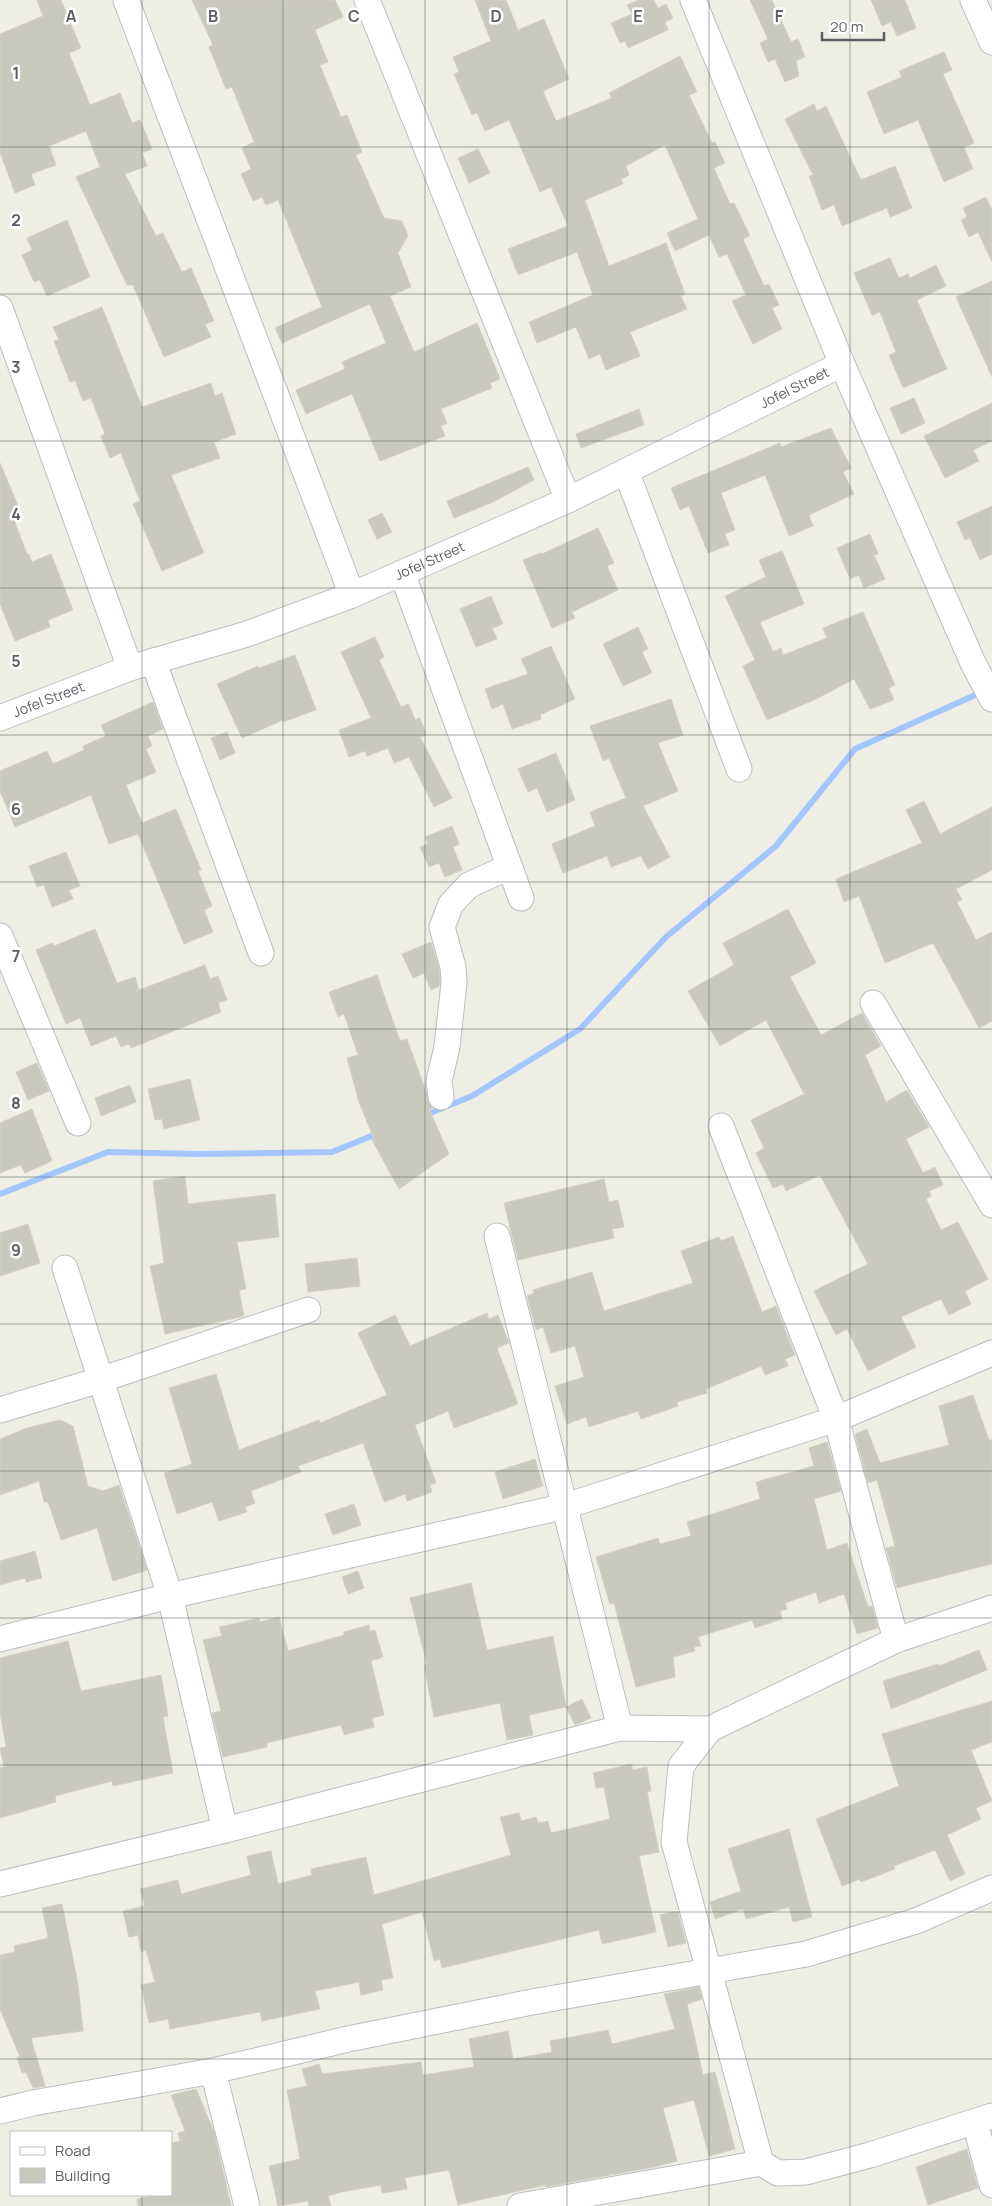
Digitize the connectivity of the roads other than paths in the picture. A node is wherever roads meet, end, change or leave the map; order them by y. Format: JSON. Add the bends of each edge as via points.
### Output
{"nodes":[{"id":1,"x":126,"y":0,"type":"edge"},
{"id":2,"x":367,"y":0,"type":"edge"},
{"id":3,"x":694,"y":0,"type":"edge"},
{"id":4,"x":973,"y":0,"type":"edge"},
{"id":5,"x":992,"y":42,"type":"edge"},
{"id":6,"x":0,"y":308,"type":"edge"},
{"id":7,"x":842,"y":364,"type":"junction"},
{"id":8,"x":626,"y":471,"type":"junction"},
{"id":9,"x":568,"y":500,"type":"junction"},
{"id":10,"x":402,"y":573,"type":"junction"},
{"id":11,"x":352,"y":595,"type":"junction"},
{"id":12,"x":154,"y":660,"type":"junction"},
{"id":13,"x":130,"y":668,"type":"junction"},
{"id":14,"x":992,"y":699,"type":"edge"},
{"id":15,"x":0,"y":718,"type":"edge"},
{"id":16,"x":739,"y":769,"type":"dead end"},
{"id":17,"x":510,"y":867,"type":"junction"},
{"id":18,"x":521,"y":898,"type":"dead end"},
{"id":19,"x":0,"y":936,"type":"edge"},
{"id":20,"x":261,"y":953,"type":"dead end"},
{"id":21,"x":873,"y":1004,"type":"dead end"},
{"id":22,"x":441,"y":1097,"type":"dead end"},
{"id":23,"x":78,"y":1123,"type":"dead end"},
{"id":24,"x":721,"y":1126,"type":"dead end"},
{"id":25,"x":992,"y":1205,"type":"edge"},
{"id":26,"x":498,"y":1236,"type":"dead end"},
{"id":27,"x":65,"y":1268,"type":"dead end"},
{"id":28,"x":308,"y":1310,"type":"dead end"},
{"id":29,"x":992,"y":1353,"type":"edge"},
{"id":30,"x":100,"y":1380,"type":"junction"},
{"id":31,"x":0,"y":1410,"type":"edge"},
{"id":32,"x":836,"y":1419,"type":"junction"},
{"id":33,"x":566,"y":1506,"type":"junction"},
{"id":34,"x":170,"y":1596,"type":"junction"},
{"id":35,"x":992,"y":1608,"type":"edge"},
{"id":36,"x":0,"y":1639,"type":"edge"},
{"id":37,"x":896,"y":1640,"type":"junction"},
{"id":38,"x":620,"y":1728,"type":"junction"},
{"id":39,"x":710,"y":1729,"type":"junction"},
{"id":40,"x":225,"y":1830,"type":"junction"},
{"id":41,"x":0,"y":1884,"type":"edge"},
{"id":42,"x":992,"y":1888,"type":"edge"},
{"id":43,"x":708,"y":1971,"type":"junction"},
{"id":44,"x":213,"y":2071,"type":"junction"},
{"id":45,"x":0,"y":2111,"type":"edge"},
{"id":46,"x":984,"y":2120,"type":"edge"},
{"id":47,"x":761,"y":2162,"type":"junction"},
{"id":48,"x":992,"y":2185,"type":"edge"},
{"id":49,"x":247,"y":2206,"type":"edge"},
{"id":50,"x":520,"y":2206,"type":"edge"}],
"edges":[{"from":1,"to":11,"type":"street"},
{"from":2,"to":9,"type":"street"},
{"from":3,"to":7,"type":"street"},
{"from":4,"to":5,"type":"street"},
{"from":6,"to":13,"type":"street"},
{"from":7,"to":8,"type":"street","name":"Jofel Street"},
{"from":7,"to":14,"type":"street","via":[[973,663]]},
{"from":8,"to":9,"type":"street","name":"Jofel Street"},
{"from":8,"to":16,"type":"street"},
{"from":9,"to":10,"type":"street","name":"Jofel Street"},
{"from":10,"to":11,"type":"street","name":"Jofel Street"},
{"from":10,"to":17,"type":"street"},
{"from":11,"to":12,"type":"street","name":"Jofel Street","via":[[247,634]]},
{"from":12,"to":13,"type":"street","name":"Jofel Street"},
{"from":12,"to":20,"type":"street"},
{"from":13,"to":15,"type":"street","name":"Jofel Street"},
{"from":17,"to":18,"type":"street"},
{"from":17,"to":22,"type":"street","via":[[469,885],[451,904],[442,927],[454,983],[447,1047],[439,1081]]},
{"from":19,"to":23,"type":"street"},
{"from":21,"to":25,"type":"street"},
{"from":24,"to":32,"type":"street"},
{"from":26,"to":33,"type":"street"},
{"from":27,"to":30,"type":"street"},
{"from":28,"to":30,"type":"street"},
{"from":29,"to":32,"type":"street"},
{"from":30,"to":31,"type":"street"},
{"from":30,"to":34,"type":"street"},
{"from":32,"to":33,"type":"street"},
{"from":32,"to":37,"type":"street"},
{"from":33,"to":34,"type":"street"},
{"from":33,"to":38,"type":"street"},
{"from":34,"to":36,"type":"street"},
{"from":34,"to":40,"type":"street"},
{"from":35,"to":37,"type":"street"},
{"from":37,"to":39,"type":"street"},
{"from":38,"to":39,"type":"street"},
{"from":38,"to":40,"type":"street"},
{"from":39,"to":43,"type":"street","via":[[681,1766],[674,1842]]},
{"from":40,"to":41,"type":"street"},
{"from":42,"to":43,"type":"street","via":[[916,1921],[806,1954]]},
{"from":43,"to":44,"type":"street","via":[[348,2039]]},
{"from":43,"to":47,"type":"street"},
{"from":44,"to":45,"type":"street","via":[[34,2102]]},
{"from":44,"to":49,"type":"street"},
{"from":46,"to":47,"type":"street","via":[[806,2172],[778,2173]]},
{"from":46,"to":48,"type":"street"},
{"from":47,"to":50,"type":"street"}]}
